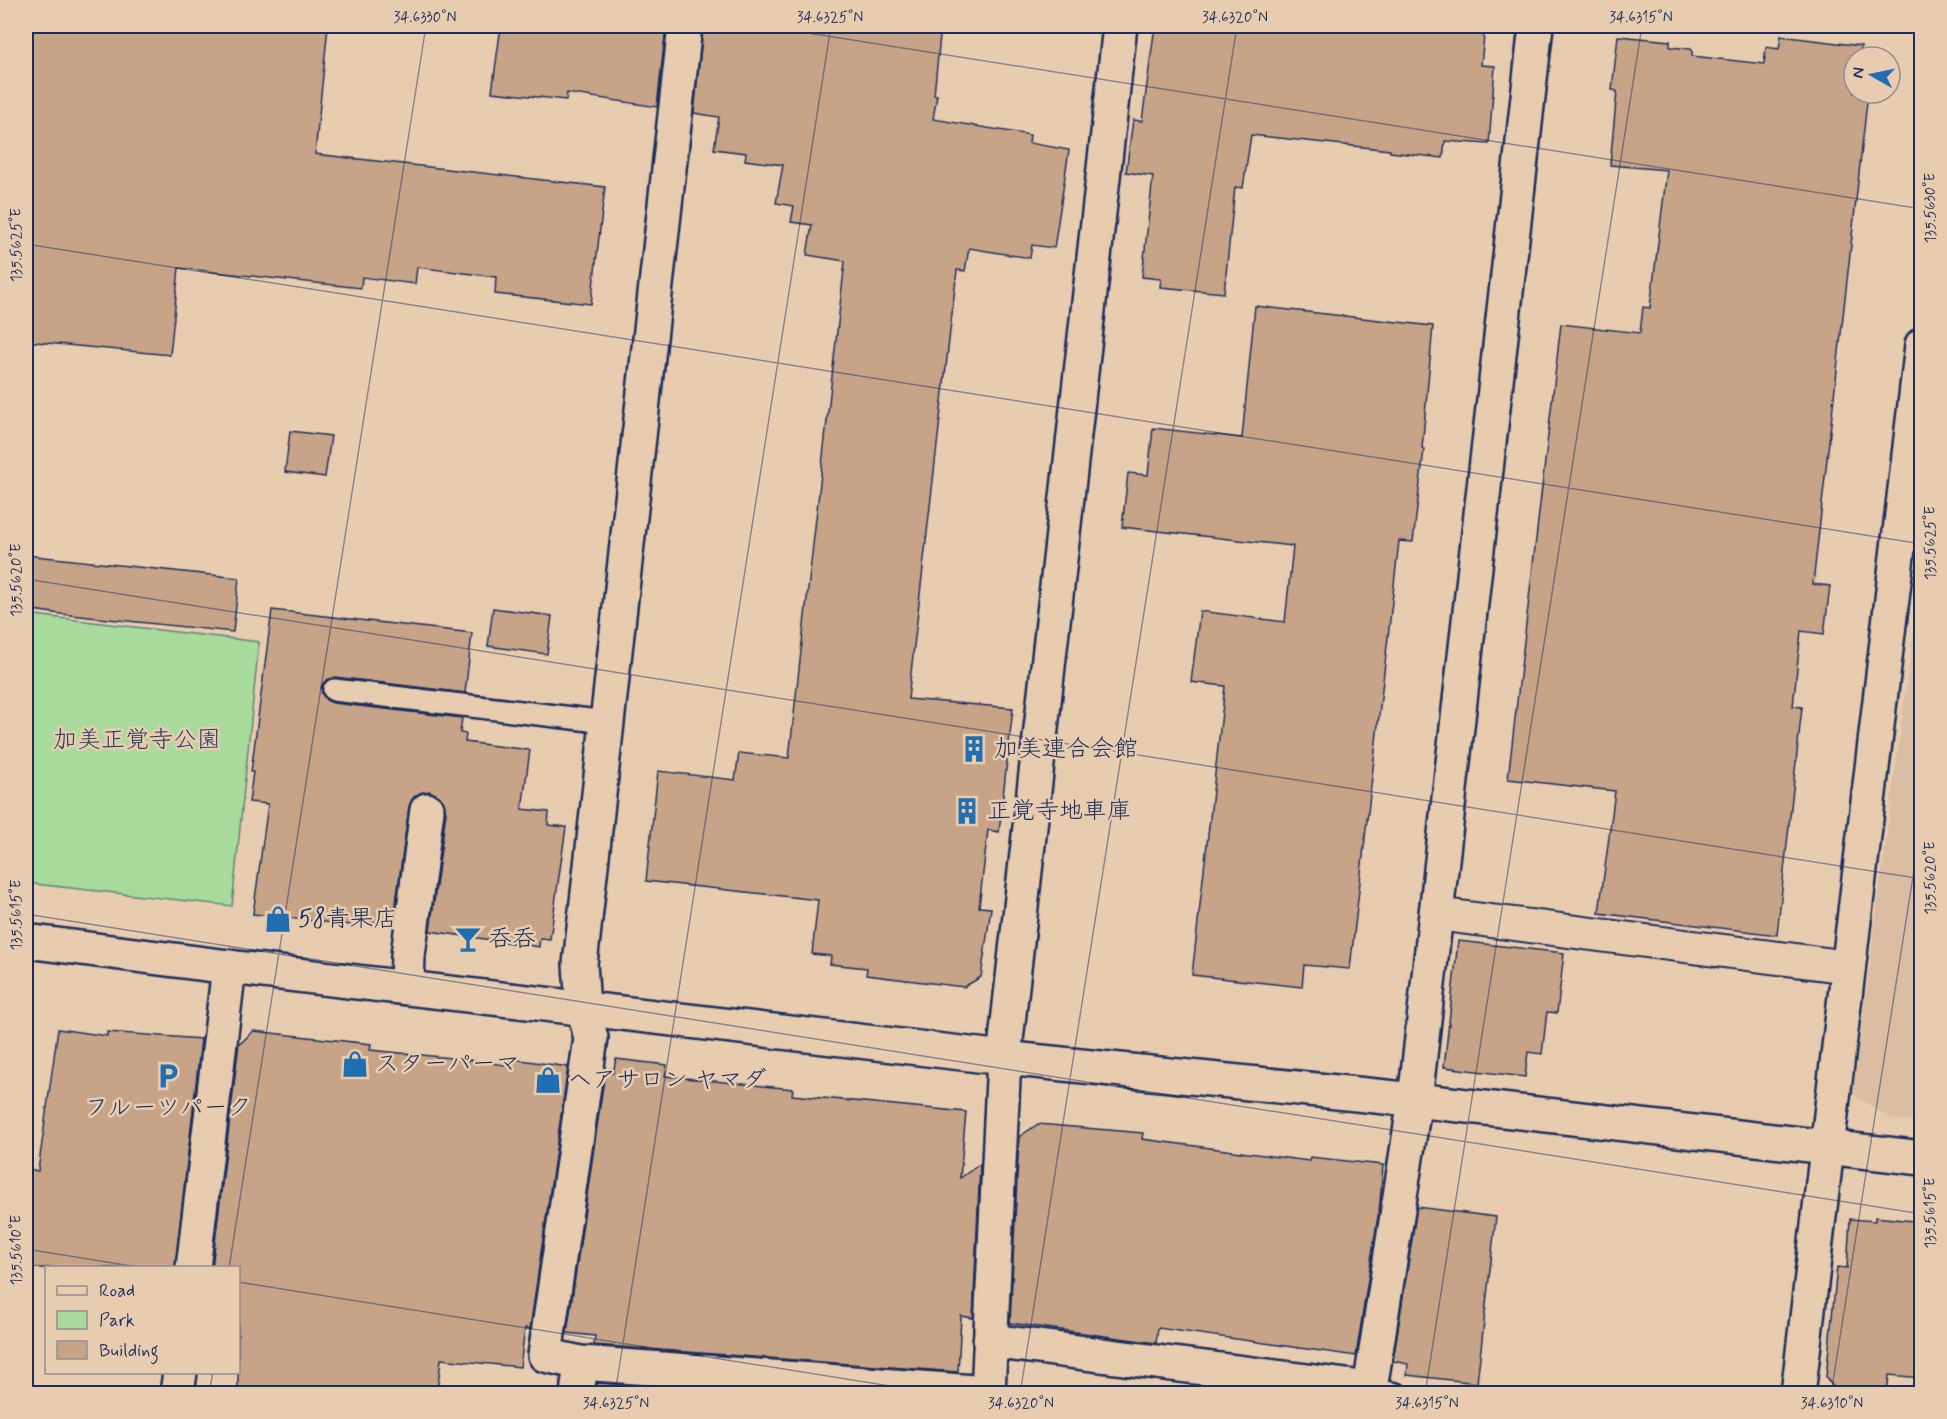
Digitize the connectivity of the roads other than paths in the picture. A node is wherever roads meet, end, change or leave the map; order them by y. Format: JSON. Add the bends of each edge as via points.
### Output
{"nodes":[{"id":1,"x":685,"y":26,"type":"edge"},
{"id":2,"x":1120,"y":26,"type":"edge"},
{"id":3,"x":1536,"y":26,"type":"edge"},
{"id":4,"x":1922,"y":345,"type":"edge"},
{"id":5,"x":334,"y":690,"type":"dead end"},
{"id":6,"x":607,"y":722,"type":"junction"},
{"id":7,"x":427,"y":810,"type":"dead end"},
{"id":8,"x":1436,"y":914,"type":"junction"},
{"id":9,"x":26,"y":941,"type":"edge"},
{"id":10,"x":229,"y":967,"type":"junction"},
{"id":11,"x":1849,"y":967,"type":"junction"},
{"id":12,"x":406,"y":987,"type":"junction"},
{"id":13,"x":583,"y":1007,"type":"junction"},
{"id":14,"x":1004,"y":1058,"type":"junction"},
{"id":15,"x":1415,"y":1100,"type":"junction"},
{"id":16,"x":1828,"y":1148,"type":"junction"},
{"id":17,"x":1922,"y":1158,"type":"edge"},
{"id":18,"x":193,"y":1266,"type":"edge"},
{"id":19,"x":990,"y":1341,"type":"junction"},
{"id":20,"x":180,"y":1374,"type":"edge"},
{"id":21,"x":579,"y":1378,"type":"edge"},
{"id":22,"x":1383,"y":1391,"type":"edge"},
{"id":23,"x":988,"y":1393,"type":"edge"},
{"id":24,"x":177,"y":1394,"type":"edge"},
{"id":25,"x":1798,"y":1394,"type":"edge"}],
"edges":[{"from":1,"to":6,"type":"street"},
{"from":2,"to":14,"type":"street"},
{"from":3,"to":8,"type":"street"},
{"from":4,"to":11,"type":"street"},
{"from":5,"to":6,"type":"lane"},
{"from":6,"to":13,"type":"street","via":[[580,964]]},
{"from":7,"to":12,"type":"street"},
{"from":8,"to":11,"type":"street"},
{"from":8,"to":15,"type":"street"},
{"from":9,"to":10,"type":"street"},
{"from":10,"to":12,"type":"street"},
{"from":10,"to":18,"type":"street"},
{"from":11,"to":16,"type":"street"},
{"from":12,"to":13,"type":"street"},
{"from":13,"to":14,"type":"street"},
{"from":13,"to":21,"type":"street","via":[[591,1038],[545,1355]]},
{"from":14,"to":15,"type":"street"},
{"from":14,"to":19,"type":"street"},
{"from":15,"to":16,"type":"street"},
{"from":15,"to":22,"type":"street"},
{"from":16,"to":17,"type":"street"},
{"from":16,"to":25,"type":"street"},
{"from":19,"to":22,"type":"street"},
{"from":19,"to":23,"type":"street"},
{"from":20,"to":24,"type":"street"},
{"from":21,"to":23,"type":"street"}]}
